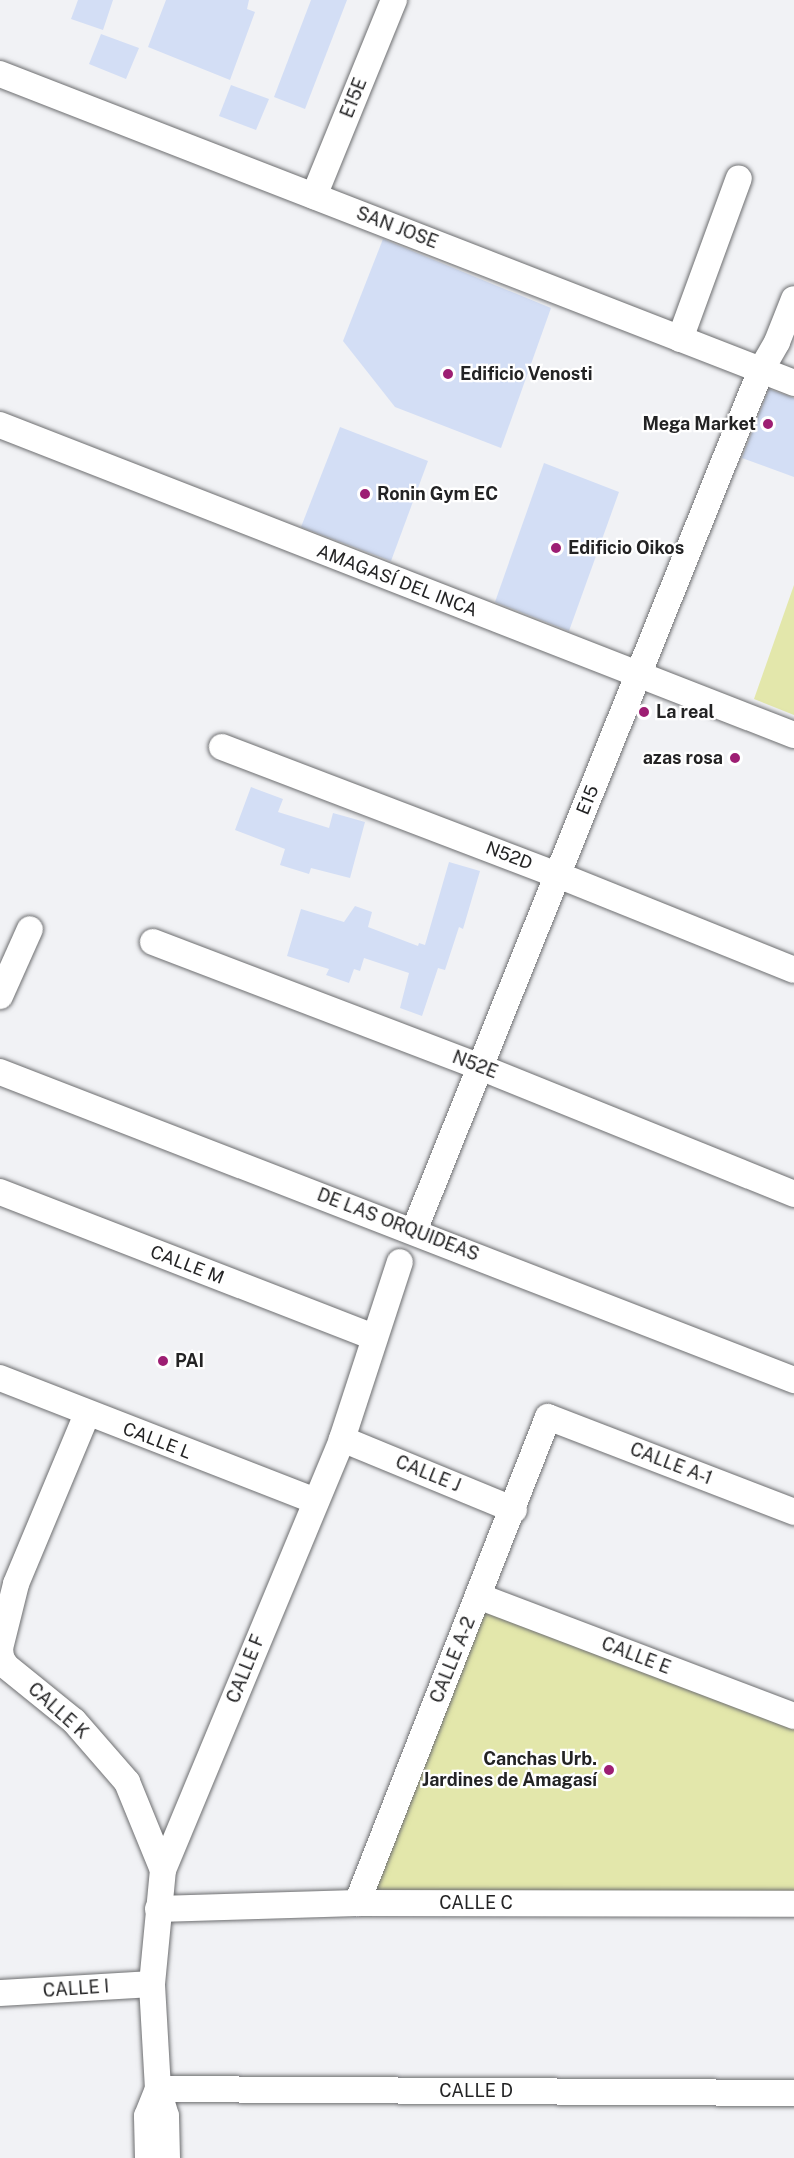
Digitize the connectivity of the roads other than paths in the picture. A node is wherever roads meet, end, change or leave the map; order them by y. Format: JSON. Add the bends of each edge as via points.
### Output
{"nodes":[{"id":1,"x":394,"y":0,"type":"edge"},
{"id":2,"x":0,"y":74,"type":"edge"},
{"id":3,"x":739,"y":178,"type":"dead end"},
{"id":4,"x":314,"y":196,"type":"junction"},
{"id":5,"x":794,"y":299,"type":"edge"},
{"id":6,"x":680,"y":339,"type":"junction"},
{"id":7,"x":761,"y":370,"type":"junction"},
{"id":8,"x":794,"y":383,"type":"edge"},
{"id":9,"x":0,"y":425,"type":"edge"},
{"id":10,"x":637,"y":675,"type":"junction"},
{"id":11,"x":794,"y":735,"type":"edge"},
{"id":12,"x":222,"y":747,"type":"dead end"},
{"id":13,"x":558,"y":875,"type":"junction"},
{"id":14,"x":30,"y":929,"type":"dead end"},
{"id":15,"x":153,"y":942,"type":"dead end"},
{"id":16,"x":794,"y":970,"type":"edge"},
{"id":17,"x":0,"y":996,"type":"edge"},
{"id":18,"x":480,"y":1067,"type":"junction"},
{"id":19,"x":0,"y":1072,"type":"edge"},
{"id":20,"x":0,"y":1192,"type":"edge"},
{"id":21,"x":794,"y":1194,"type":"edge"},
{"id":22,"x":414,"y":1231,"type":"junction"},
{"id":23,"x":400,"y":1262,"type":"dead end"},
{"id":24,"x":374,"y":1337,"type":"junction"},
{"id":25,"x":0,"y":1378,"type":"edge"},
{"id":26,"x":794,"y":1380,"type":"edge"},
{"id":27,"x":87,"y":1414,"type":"junction"},
{"id":28,"x":549,"y":1417,"type":"joint"},
{"id":29,"x":342,"y":1439,"type":"junction"},
{"id":30,"x":316,"y":1501,"type":"junction"},
{"id":31,"x":514,"y":1510,"type":"junction"},
{"id":32,"x":794,"y":1512,"type":"edge"},
{"id":33,"x":8,"y":1581,"type":"edge"},
{"id":34,"x":478,"y":1596,"type":"junction"},
{"id":35,"x":794,"y":1716,"type":"edge"},
{"id":36,"x":163,"y":1870,"type":"junction"},
{"id":37,"x":357,"y":1903,"type":"junction"},
{"id":38,"x":794,"y":1904,"type":"edge"},
{"id":39,"x":158,"y":1909,"type":"junction"},
{"id":40,"x":152,"y":1984,"type":"junction"},
{"id":41,"x":0,"y":1994,"type":"edge"},
{"id":42,"x":158,"y":2089,"type":"junction"},
{"id":43,"x":794,"y":2093,"type":"edge"},
{"id":44,"x":148,"y":2158,"type":"edge"},
{"id":45,"x":166,"y":2158,"type":"edge"}],
"edges":[{"from":1,"to":4,"type":"street","name":"E15E"},
{"from":2,"to":4,"type":"street","name":"SAN JOSE"},
{"from":3,"to":6,"type":"street"},
{"from":4,"to":6,"type":"street","name":"SAN JOSE"},
{"from":5,"to":7,"type":"street","name":"E15"},
{"from":6,"to":7,"type":"street","name":"SAN JOSE"},
{"from":7,"to":8,"type":"street","name":"SAN JOSE"},
{"from":7,"to":10,"type":"street","name":"E15"},
{"from":9,"to":10,"type":"street","name":"AMAGASÍ DEL INCA"},
{"from":10,"to":11,"type":"street","name":"AMAGASÍ DEL INCA"},
{"from":10,"to":13,"type":"street","name":"E15"},
{"from":12,"to":13,"type":"street","name":"N52D"},
{"from":13,"to":16,"type":"street","name":"N52D"},
{"from":13,"to":18,"type":"street","name":"E15"},
{"from":14,"to":17,"type":"street"},
{"from":15,"to":18,"type":"street","name":"N52E"},
{"from":18,"to":21,"type":"street","name":"N52E"},
{"from":18,"to":22,"type":"street","name":"E15"},
{"from":19,"to":22,"type":"street","name":"DE LAS ORQUIDEAS"},
{"from":20,"to":24,"type":"street","name":"CALLE M"},
{"from":22,"to":26,"type":"street","name":"DE LAS ORQUIDEAS"},
{"from":23,"to":24,"type":"street","name":"CALLE F"},
{"from":24,"to":29,"type":"street","name":"CALLE F"},
{"from":25,"to":27,"type":"street","name":"CALLE L"},
{"from":27,"to":30,"type":"street","name":"CALLE L"},
{"from":27,"to":33,"type":"street","name":"CALLE K"},
{"from":28,"to":31,"type":"street","name":"CALLE A-2"},
{"from":28,"to":32,"type":"street","name":"CALLE A-1"},
{"from":29,"to":30,"type":"street","name":"CALLE F"},
{"from":29,"to":31,"type":"street","name":"CALLE J"},
{"from":30,"to":36,"type":"street","name":"CALLE F"},
{"from":31,"to":34,"type":"street","name":"CALLE A-2"},
{"from":33,"to":36,"type":"street","name":"CALLE K","via":[[1,1658],[74,1721],[127,1782]]},
{"from":34,"to":35,"type":"street","name":"CALLE E"},
{"from":34,"to":37,"type":"street","name":"CALLE A-2"},
{"from":36,"to":39,"type":"street","name":"CALLE F"},
{"from":37,"to":38,"type":"street","name":"CALLE C"},
{"from":37,"to":39,"type":"street","name":"CALLE C"},
{"from":39,"to":40,"type":"street","name":"CALLE F"},
{"from":40,"to":41,"type":"street","name":"CALLE I"},
{"from":40,"to":42,"type":"street","name":"CALLE F"},
{"from":42,"to":43,"type":"street","name":"CALLE D"},
{"from":42,"to":44,"type":"street","name":"CALLE F","via":[[147,2116]]},
{"from":42,"to":45,"type":"street","name":"CALLE F","via":[[166,2116]]}]}
